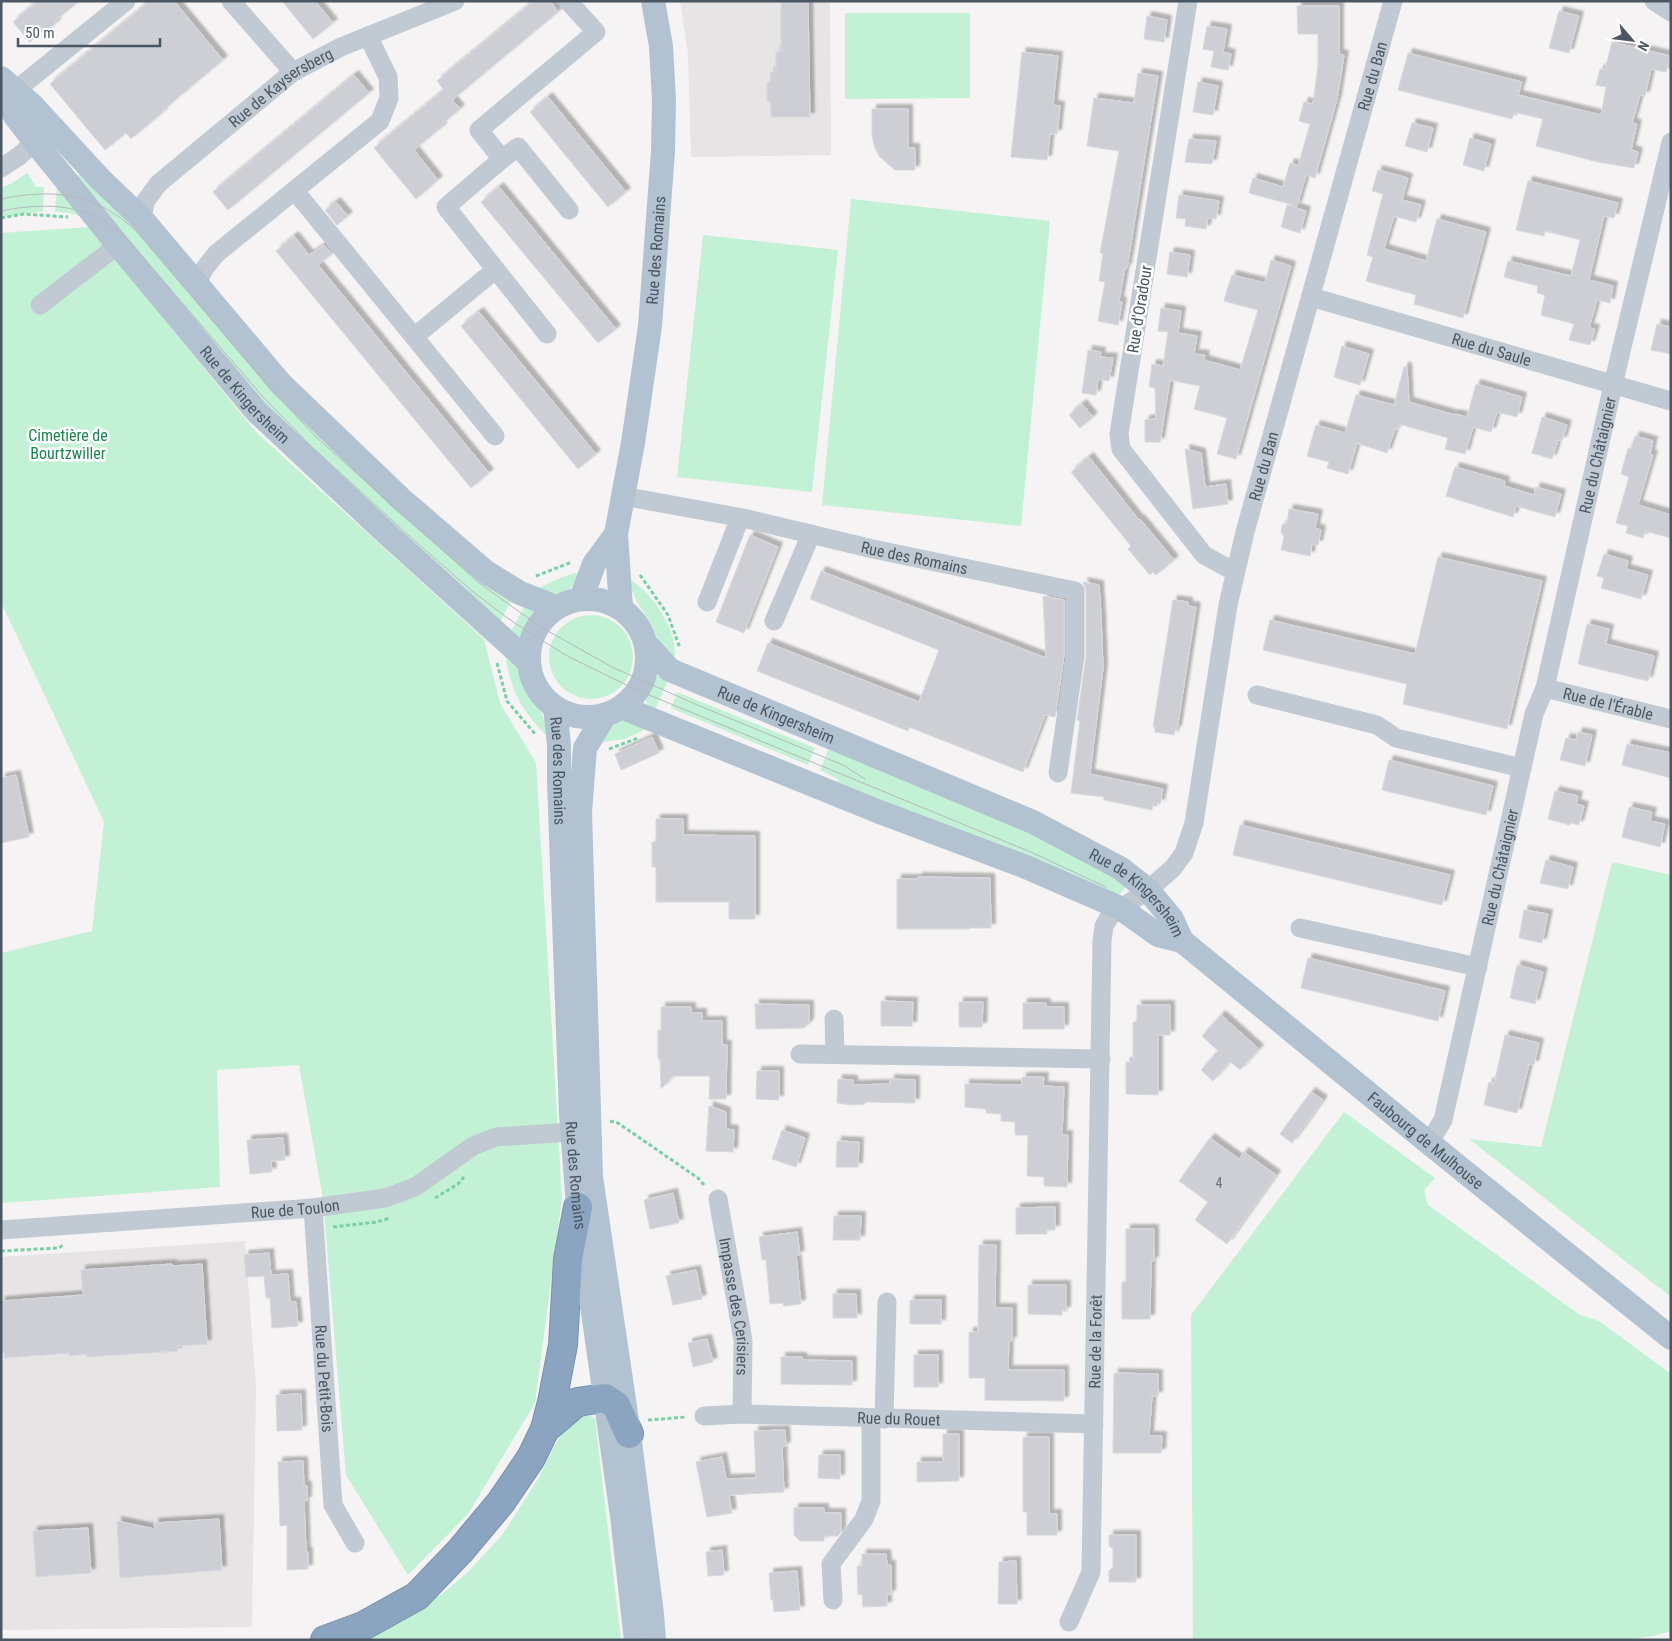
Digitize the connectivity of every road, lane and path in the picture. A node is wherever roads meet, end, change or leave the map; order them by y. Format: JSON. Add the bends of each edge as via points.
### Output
{"nodes":[{"id":1,"x":126,"y":1,"type":"edge"},
{"id":2,"x":231,"y":1,"type":"edge"},
{"id":3,"x":455,"y":1,"type":"edge"},
{"id":4,"x":568,"y":1,"type":"edge"},
{"id":5,"x":653,"y":1,"type":"edge"},
{"id":6,"x":1188,"y":1,"type":"edge"},
{"id":7,"x":1393,"y":1,"type":"edge"},
{"id":8,"x":1654,"y":1,"type":"edge"},
{"id":9,"x":1671,"y":12,"type":"edge"},
{"id":10,"x":368,"y":36,"type":"junction"},
{"id":11,"x":293,"y":72,"type":"junction"},
{"id":12,"x":6,"y":86,"type":"edge"},
{"id":13,"x":52,"y":126,"type":"junction"},
{"id":14,"x":35,"y":142,"type":"junction"},
{"id":15,"x":1671,"y":142,"type":"edge"},
{"id":16,"x":502,"y":159,"type":"junction"},
{"id":17,"x":1,"y":168,"type":"edge"},
{"id":18,"x":295,"y":191,"type":"junction"},
{"id":19,"x":569,"y":210,"type":"dead end"},
{"id":20,"x":1,"y":218,"type":"edge"},
{"id":21,"x":142,"y":219,"type":"junction"},
{"id":22,"x":98,"y":221,"type":"junction"},
{"id":23,"x":118,"y":245,"type":"junction"},
{"id":24,"x":495,"y":270,"type":"junction"},
{"id":25,"x":195,"y":284,"type":"junction"},
{"id":26,"x":1311,"y":297,"type":"junction"},
{"id":27,"x":40,"y":304,"type":"dead end"},
{"id":28,"x":547,"y":334,"type":"dead end"},
{"id":29,"x":414,"y":337,"type":"junction"},
{"id":30,"x":1613,"y":385,"type":"junction"},
{"id":31,"x":1671,"y":401,"type":"edge"},
{"id":32,"x":495,"y":436,"type":"dead end"},
{"id":33,"x":623,"y":496,"type":"junction"},
{"id":34,"x":740,"y":518,"type":"junction"},
{"id":35,"x":616,"y":534,"type":"junction"},
{"id":36,"x":811,"y":534,"type":"junction"},
{"id":37,"x":577,"y":560,"type":"dead end"},
{"id":38,"x":1235,"y":572,"type":"junction"},
{"id":39,"x":639,"y":573,"type":"dead end"},
{"id":40,"x":536,"y":576,"type":"dead end"},
{"id":41,"x":581,"y":599,"type":"junction"},
{"id":42,"x":707,"y":602,"type":"dead end"},
{"id":43,"x":556,"y":608,"type":"junction"},
{"id":44,"x":621,"y":608,"type":"junction"},
{"id":45,"x":774,"y":621,"type":"dead end"},
{"id":46,"x":646,"y":643,"type":"junction"},
{"id":47,"x":680,"y":650,"type":"dead end"},
{"id":48,"x":497,"y":662,"type":"dead end"},
{"id":49,"x":529,"y":662,"type":"junction"},
{"id":50,"x":1545,"y":688,"type":"junction"},
{"id":51,"x":1257,"y":695,"type":"dead end"},
{"id":52,"x":555,"y":707,"type":"junction"},
{"id":53,"x":613,"y":711,"type":"junction"},
{"id":54,"x":1671,"y":719,"type":"edge"},
{"id":55,"x":536,"y":736,"type":"dead end"},
{"id":56,"x":641,"y":737,"type":"dead end"},
{"id":57,"x":604,"y":751,"type":"dead end"},
{"id":58,"x":1522,"y":768,"type":"junction"},
{"id":59,"x":1058,"y":773,"type":"dead end"},
{"id":60,"x":1148,"y":890,"type":"junction"},
{"id":61,"x":1120,"y":908,"type":"junction"},
{"id":62,"x":1300,"y":928,"type":"dead end"},
{"id":63,"x":1182,"y":941,"type":"junction"},
{"id":64,"x":1478,"y":967,"type":"junction"},
{"id":65,"x":834,"y":1018,"type":"dead end"},
{"id":66,"x":800,"y":1054,"type":"dead end"},
{"id":67,"x":835,"y":1054,"type":"junction"},
{"id":68,"x":1101,"y":1058,"type":"junction"},
{"id":69,"x":584,"y":1126,"type":"junction"},
{"id":70,"x":1429,"y":1143,"type":"junction"},
{"id":71,"x":718,"y":1199,"type":"joint"},
{"id":72,"x":578,"y":1206,"type":"junction"},
{"id":73,"x":313,"y":1208,"type":"junction"},
{"id":74,"x":1,"y":1230,"type":"edge"},
{"id":75,"x":887,"y":1302,"type":"dead end"},
{"id":76,"x":1671,"y":1338,"type":"edge"},
{"id":77,"x":605,"y":1398,"type":"junction"},
{"id":78,"x":742,"y":1414,"type":"junction"},
{"id":79,"x":704,"y":1416,"type":"joint"},
{"id":80,"x":877,"y":1419,"type":"junction"},
{"id":81,"x":1094,"y":1424,"type":"junction"},
{"id":82,"x":628,"y":1428,"type":"junction"},
{"id":83,"x":545,"y":1429,"type":"junction"},
{"id":84,"x":355,"y":1543,"type":"dead end"},
{"id":85,"x":834,"y":1600,"type":"dead end"},
{"id":86,"x":643,"y":1615,"type":"junction"},
{"id":87,"x":1069,"y":1622,"type":"dead end"},
{"id":88,"x":325,"y":1640,"type":"edge"},
{"id":89,"x":636,"y":1640,"type":"edge"},
{"id":90,"x":654,"y":1640,"type":"edge"}],
"edges":[{"from":1,"to":12,"type":"street"},
{"from":2,"to":11,"type":"street"},
{"from":3,"to":10,"type":"street","name":"Rue de Kaysersberg"},
{"from":4,"to":16,"type":"street","via":[[596,32],[479,130]]},
{"from":5,"to":33,"type":"main road","name":"Rue des Romains","via":[[661,46],[663,151],[650,326]]},
{"from":6,"to":38,"type":"street","name":"Rue d'Oradour","via":[[1120,440],[1121,449],[1204,555]]},
{"from":7,"to":26,"type":"street","name":"Rue du Ban"},
{"from":8,"to":9,"type":"street"},
{"from":10,"to":11,"type":"street","name":"Rue de Kaysersberg"},
{"from":10,"to":18,"type":"street","via":[[388,77],[389,98],[380,121]]},
{"from":11,"to":21,"type":"street","name":"Rue de Kaysersberg","via":[[158,184],[145,202]]},
{"from":12,"to":13,"type":"main road","name":"Rue de Kingersheim"},
{"from":12,"to":14,"type":"main road","name":"Rue de Kingersheim","via":[[15,116]]},
{"from":13,"to":14,"type":"street"},
{"from":13,"to":21,"type":"main road","name":"Rue de Kingersheim"},
{"from":14,"to":17,"type":"street"},
{"from":14,"to":22,"type":"main road","name":"Rue de Kingersheim"},
{"from":15,"to":30,"type":"street","name":"Rue du Châtaignier"},
{"from":16,"to":19,"type":"street","via":[[518,147]]},
{"from":16,"to":24,"type":"street","via":[[446,207]]},
{"from":18,"to":25,"type":"street","via":[[216,254]]},
{"from":18,"to":29,"type":"street"},
{"from":20,"to":22,"type":"path","via":[[46,214]]},
{"from":21,"to":25,"type":"main road","name":"Rue de Kingersheim"},
{"from":22,"to":23,"type":"main road","name":"Rue de Kingersheim"},
{"from":23,"to":27,"type":"street"},
{"from":23,"to":49,"type":"main road","name":"Rue de Kingersheim","via":[[256,411]]},
{"from":24,"to":28,"type":"street"},
{"from":24,"to":29,"type":"street"},
{"from":25,"to":43,"type":"main road","name":"Rue de Kingersheim","via":[[281,384],[400,498],[486,572],[520,593]]},
{"from":26,"to":30,"type":"street","name":"Rue du Saule"},
{"from":26,"to":38,"type":"street","name":"Rue du Ban"},
{"from":29,"to":32,"type":"street"},
{"from":30,"to":31,"type":"street","name":"Rue du Saule"},
{"from":30,"to":50,"type":"street","name":"Rue du Châtaignier"},
{"from":33,"to":34,"type":"street","name":"Rue des Romains"},
{"from":33,"to":35,"type":"main road","name":"Rue des Romains"},
{"from":34,"to":36,"type":"street","name":"Rue des Romains"},
{"from":34,"to":42,"type":"street"},
{"from":35,"to":41,"type":"main road","name":"Rue des Romains","via":[[594,564]]},
{"from":35,"to":44,"type":"main road","name":"Rue des Romains"},
{"from":36,"to":45,"type":"street"},
{"from":36,"to":59,"type":"street","name":"Rue des Romains","via":[[1075,591],[1075,656]]},
{"from":37,"to":40,"type":"path"},
{"from":38,"to":60,"type":"street","name":"Rue du Ban","via":[[1194,823],[1184,852],[1173,868]]},
{"from":39,"to":47,"type":"path","via":[[668,615]]},
{"from":41,"to":43,"type":"main road"},
{"from":41,"to":44,"type":"main road","via":[[609,602]]},
{"from":43,"to":49,"type":"main road","via":[[545,617],[533,635]]},
{"from":44,"to":46,"type":"main road","via":[[640,629]]},
{"from":46,"to":53,"type":"main road","via":[[646,671],[642,681],[637,690]]},
{"from":46,"to":60,"type":"main road","name":"Rue de Kingersheim","via":[[670,670],[1033,822],[1120,868]]},
{"from":48,"to":55,"type":"path","via":[[506,701]]},
{"from":49,"to":52,"type":"main road","via":[[533,679],[542,695]]},
{"from":50,"to":54,"type":"street","name":"Rue de l'Érable"},
{"from":50,"to":58,"type":"street","name":"Rue du Châtaignier","via":[[1534,714]]},
{"from":51,"to":58,"type":"street","via":[[1377,725],[1396,738]]},
{"from":52,"to":53,"type":"main road","via":[[587,717]]},
{"from":52,"to":69,"type":"main road","name":"Rue des Romains","via":[[560,745],[561,850]]},
{"from":53,"to":61,"type":"main road","name":"Rue de Kingersheim","via":[[1026,867]]},
{"from":53,"to":69,"type":"main road","name":"Rue des Romains","via":[[585,748],[580,812]]},
{"from":56,"to":57,"type":"path"},
{"from":58,"to":64,"type":"street","name":"Rue du Châtaignier"},
{"from":60,"to":61,"type":"street","name":"Rue du Ban"},
{"from":60,"to":63,"type":"main road","name":"Rue de Kingersheim","via":[[1172,919]]},
{"from":61,"to":63,"type":"main road","name":"Rue de Kingersheim","via":[[1158,935]]},
{"from":61,"to":68,"type":"street","name":"Rue de la Forêt","via":[[1104,926],[1102,941]]},
{"from":62,"to":64,"type":"street"},
{"from":63,"to":70,"type":"main road","name":"Faubourg de Mulhouse"},
{"from":64,"to":70,"type":"street","name":"Rue du Châtaignier","via":[[1443,1120]]},
{"from":65,"to":67,"type":"street"},
{"from":66,"to":67,"type":"street"},
{"from":67,"to":68,"type":"street"},
{"from":68,"to":81,"type":"street","name":"Rue de la Forêt"},
{"from":69,"to":71,"type":"path","via":[[618,1123],[698,1178]]},
{"from":69,"to":72,"type":"main road","name":"Rue des Romains"},
{"from":69,"to":73,"type":"street","name":"Rue de Toulon","via":[[496,1137],[472,1146],[415,1187],[385,1198]]},
{"from":69,"to":82,"type":"main road","name":"Rue des Romains"},
{"from":70,"to":76,"type":"main road","name":"Faubourg de Mulhouse"},
{"from":71,"to":78,"type":"street","name":"Impasse des Cerisiers","via":[[744,1340]]},
{"from":72,"to":77,"type":"main road","name":"Rue des Romains"},
{"from":72,"to":83,"type":"highway","via":[[568,1259],[563,1345]]},
{"from":73,"to":74,"type":"street","name":"Rue de Toulon"},
{"from":73,"to":84,"type":"street","name":"Rue du Petit-Bois","via":[[333,1506]]},
{"from":75,"to":80,"type":"street"},
{"from":77,"to":82,"type":"highway","via":[[616,1405]]},
{"from":77,"to":83,"type":"highway","via":[[577,1402]]},
{"from":77,"to":86,"type":"main road","name":"Rue des Romains"},
{"from":78,"to":79,"type":"street","name":"Rue du Rouet"},
{"from":78,"to":80,"type":"street","name":"Rue du Rouet"},
{"from":79,"to":82,"type":"path"},
{"from":80,"to":81,"type":"street","name":"Rue du Rouet"},
{"from":80,"to":85,"type":"street","via":[[871,1500],[864,1519],[832,1564]]},
{"from":81,"to":87,"type":"street","name":"Rue de la Forêt","via":[[1091,1572]]},
{"from":82,"to":86,"type":"main road","name":"Rue des Romains"},
{"from":83,"to":88,"type":"highway","via":[[501,1502],[417,1596],[363,1626]]},
{"from":86,"to":89,"type":"main road","name":"Rue des Romains"},
{"from":86,"to":90,"type":"main road","name":"Rue des Romains"}]}
